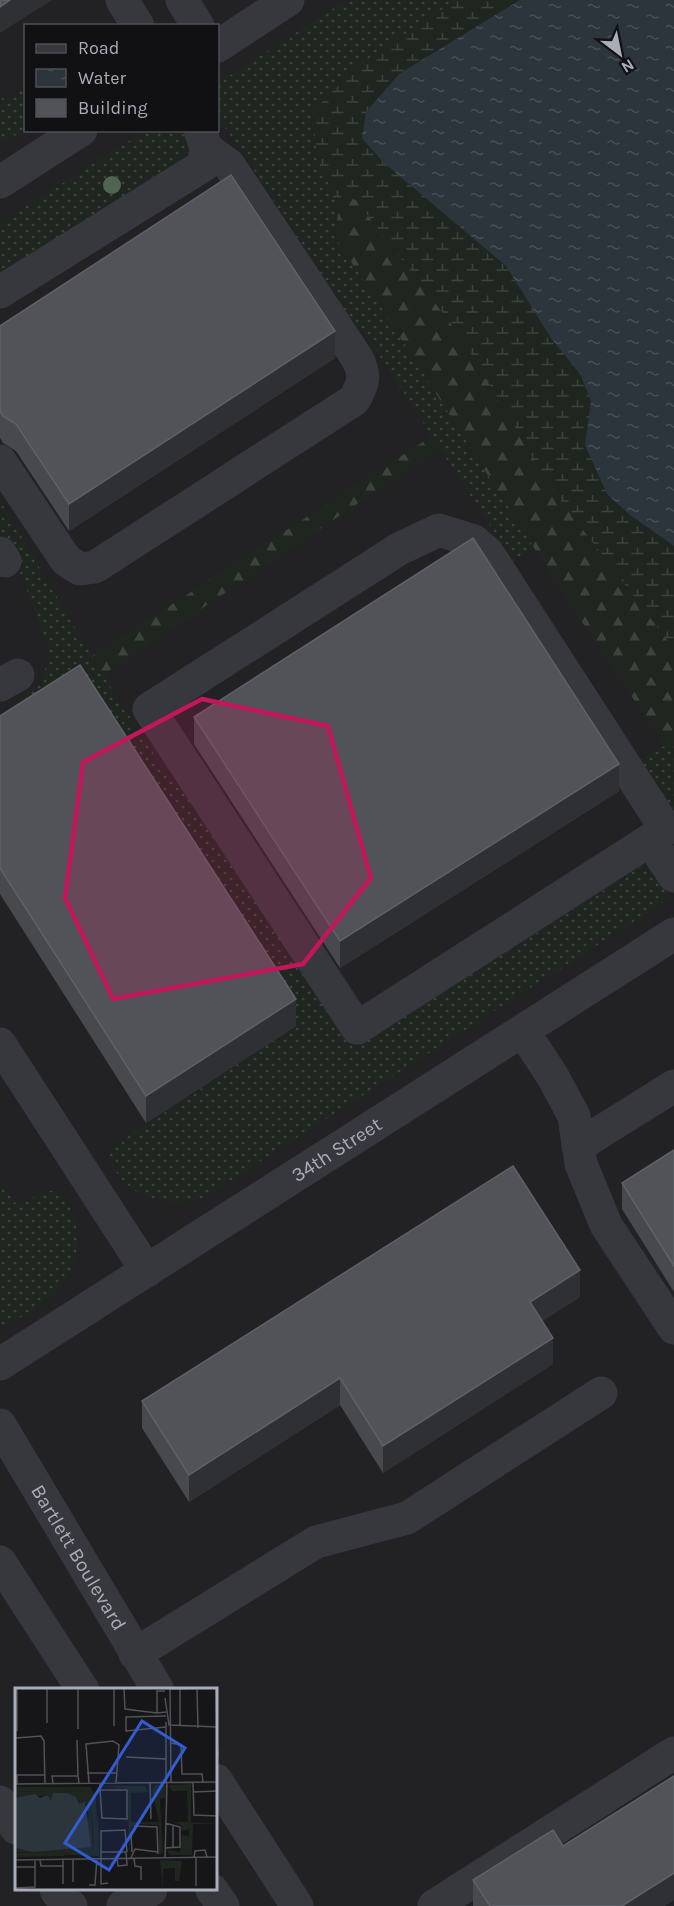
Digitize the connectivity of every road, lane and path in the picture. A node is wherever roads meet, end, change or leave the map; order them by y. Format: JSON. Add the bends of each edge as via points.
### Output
{"nodes":[{"id":1,"x":122,"y":0,"type":"edge"},
{"id":2,"x":182,"y":0,"type":"edge"},
{"id":3,"x":288,"y":0,"type":"edge"},
{"id":4,"x":137,"y":24,"type":"edge"},
{"id":5,"x":197,"y":24,"type":"edge"},
{"id":6,"x":219,"y":45,"type":"edge"},
{"id":7,"x":78,"y":132,"type":"edge"},
{"id":8,"x":203,"y":139,"type":"edge"},
{"id":9,"x":0,"y":182,"type":"edge"},
{"id":10,"x":0,"y":292,"type":"edge"},
{"id":11,"x":0,"y":461,"type":"edge"},
{"id":12,"x":650,"y":840,"type":"junction"},
{"id":13,"x":674,"y":876,"type":"edge"},
{"id":14,"x":674,"y":934,"type":"edge"},
{"id":15,"x":523,"y":1031,"type":"junction"},
{"id":16,"x":0,"y":1044,"type":"edge"},
{"id":17,"x":674,"y":1086,"type":"edge"},
{"id":18,"x":578,"y":1146,"type":"junction"},
{"id":19,"x":147,"y":1270,"type":"junction"},
{"id":20,"x":674,"y":1328,"type":"edge"},
{"id":21,"x":0,"y":1364,"type":"edge"},
{"id":22,"x":601,"y":1393,"type":"dead end"},
{"id":23,"x":0,"y":1425,"type":"edge"},
{"id":24,"x":0,"y":1562,"type":"edge"},
{"id":25,"x":135,"y":1654,"type":"junction"},
{"id":26,"x":82,"y":1688,"type":"edge"},
{"id":27,"x":157,"y":1688,"type":"edge"},
{"id":28,"x":674,"y":1753,"type":"edge"},
{"id":29,"x":218,"y":1783,"type":"edge"},
{"id":30,"x":0,"y":1802,"type":"edge"},
{"id":31,"x":15,"y":1826,"type":"edge"},
{"id":32,"x":57,"y":1891,"type":"edge"},
{"id":33,"x":149,"y":1891,"type":"edge"},
{"id":34,"x":214,"y":1891,"type":"edge"},
{"id":35,"x":71,"y":1906,"type":"edge"},
{"id":36,"x":123,"y":1906,"type":"edge"},
{"id":37,"x":223,"y":1906,"type":"edge"},
{"id":38,"x":297,"y":1906,"type":"edge"},
{"id":39,"x":434,"y":1906,"type":"edge"}],
"edges":[{"from":1,"to":4,"type":"street"},
{"from":2,"to":5,"type":"street"},
{"from":3,"to":6,"type":"street"},
{"from":7,"to":9,"type":"street"},
{"from":8,"to":10,"type":"street","via":[[204,165]]},
{"from":8,"to":11,"type":"street","via":[[229,165],[357,358],[364,372],[363,386],[354,399],[95,567],[80,569],[66,560]]},
{"from":12,"to":12,"type":"street","via":[[666,829],[487,552],[474,541],[439,531],[399,549],[148,709],[357,1028]]},
{"from":12,"to":13,"type":"street"},
{"from":14,"to":15,"type":"street","name":"34th Street"},
{"from":15,"to":18,"type":"street","via":[[574,1116]]},
{"from":15,"to":19,"type":"street","name":"34th Street"},
{"from":16,"to":19,"type":"street"},
{"from":17,"to":18,"type":"street"},
{"from":18,"to":20,"type":"street","via":[[581,1164],[606,1225]]},
{"from":19,"to":21,"type":"street","name":"34th Street"},
{"from":22,"to":25,"type":"street","via":[[407,1518],[316,1542]]},
{"from":23,"to":25,"type":"street","name":"Bartlett Boulevard"},
{"from":24,"to":26,"type":"street"},
{"from":25,"to":27,"type":"street","name":"Bartlett Boulevard"},
{"from":28,"to":39,"type":"street"},
{"from":29,"to":38,"type":"street"},
{"from":30,"to":31,"type":"street"},
{"from":32,"to":35,"type":"street"},
{"from":33,"to":36,"type":"street"},
{"from":34,"to":37,"type":"street"}]}
